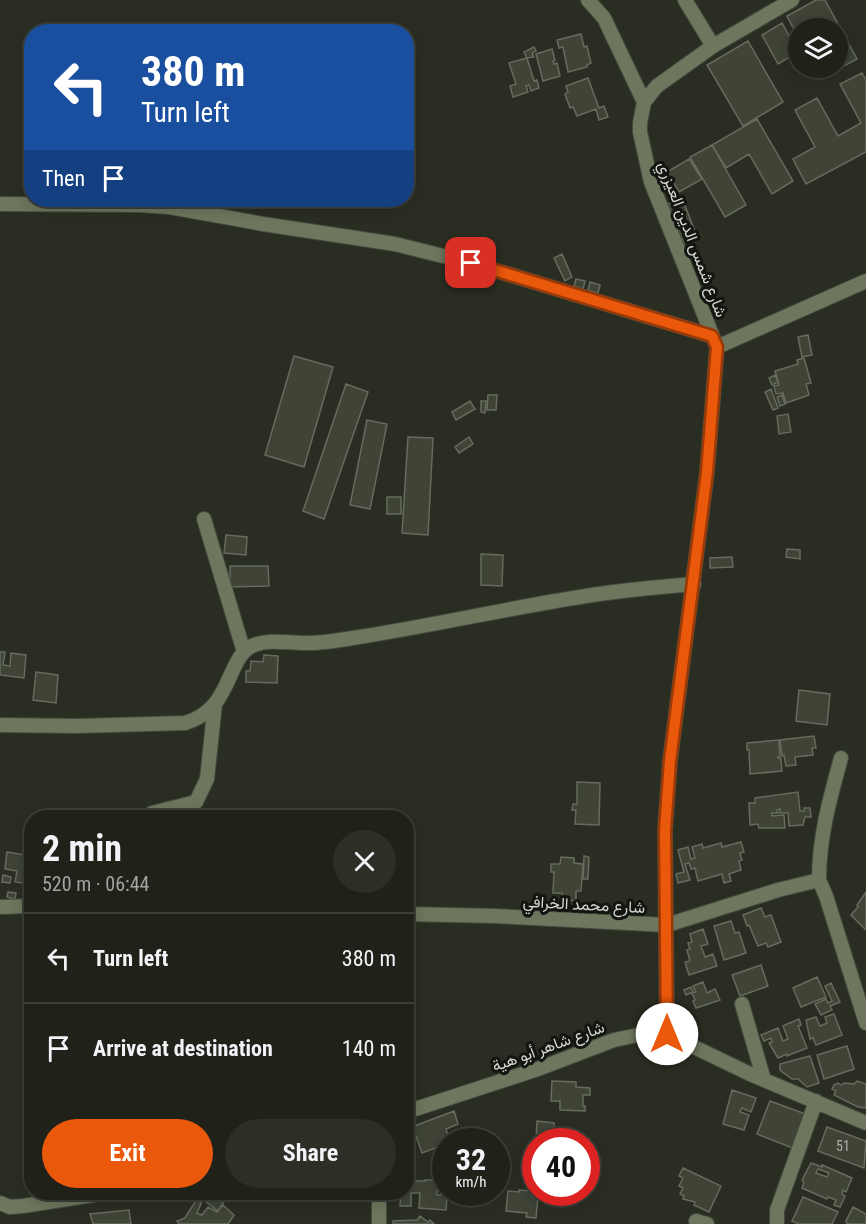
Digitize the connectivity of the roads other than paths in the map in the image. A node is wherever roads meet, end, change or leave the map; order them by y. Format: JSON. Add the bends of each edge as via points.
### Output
{"nodes":[{"id":1,"x":588,"y":0,"type":"edge"},
{"id":2,"x":685,"y":0,"type":"edge"},
{"id":3,"x":792,"y":0,"type":"edge"},
{"id":4,"x":713,"y":45,"type":"junction"},
{"id":5,"x":644,"y":102,"type":"junction"},
{"id":6,"x":0,"y":204,"type":"edge"},
{"id":7,"x":24,"y":204,"type":"edge"},
{"id":8,"x":169,"y":207,"type":"edge"},
{"id":9,"x":866,"y":282,"type":"edge"},
{"id":10,"x":715,"y":342,"type":"junction"},
{"id":11,"x":204,"y":519,"type":"dead end"},
{"id":12,"x":694,"y":584,"type":"junction"},
{"id":13,"x":244,"y":652,"type":"junction"},
{"id":14,"x":215,"y":704,"type":"junction"},
{"id":15,"x":0,"y":725,"type":"edge"},
{"id":16,"x":841,"y":758,"type":"dead end"},
{"id":17,"x":164,"y":810,"type":"edge"},
{"id":18,"x":819,"y":880,"type":"junction"},
{"id":19,"x":24,"y":906,"type":"edge"},
{"id":20,"x":0,"y":908,"type":"edge"},
{"id":21,"x":414,"y":914,"type":"edge"},
{"id":22,"x":667,"y":925,"type":"junction"},
{"id":23,"x":742,"y":1004,"type":"dead end"},
{"id":24,"x":866,"y":1023,"type":"edge"},
{"id":25,"x":667,"y":1034,"type":"junction"},
{"id":26,"x":764,"y":1080,"type":"junction"},
{"id":27,"x":816,"y":1101,"type":"junction"},
{"id":28,"x":414,"y":1109,"type":"edge"},
{"id":29,"x":866,"y":1123,"type":"edge"},
{"id":30,"x":61,"y":1200,"type":"edge"},
{"id":31,"x":379,"y":1200,"type":"edge"},
{"id":32,"x":0,"y":1203,"type":"edge"},
{"id":33,"x":379,"y":1224,"type":"edge"},
{"id":34,"x":777,"y":1224,"type":"edge"}],
"edges":[{"from":1,"to":5,"type":"street","via":[[604,18]]},
{"from":2,"to":4,"type":"street"},
{"from":3,"to":4,"type":"street"},
{"from":4,"to":5,"type":"street","via":[[657,86]]},
{"from":5,"to":10,"type":"street","name":"شارع شمس الدين العيزري","via":[[640,132],[651,182]]},
{"from":6,"to":7,"type":"street"},
{"from":8,"to":10,"type":"street","via":[[395,244],[471,263]]},
{"from":9,"to":10,"type":"street"},
{"from":10,"to":12,"type":"street","name":"شارع شمس الدين العيزري","via":[[707,472]]},
{"from":11,"to":13,"type":"street"},
{"from":12,"to":13,"type":"street","via":[[586,596],[353,638],[265,643]]},
{"from":12,"to":22,"type":"street","name":"شارع شمس الدين العيزري","via":[[670,761],[665,830]]},
{"from":13,"to":14,"type":"street"},
{"from":14,"to":15,"type":"street","via":[[200,719],[185,723]]},
{"from":14,"to":17,"type":"street","via":[[207,779],[196,802]]},
{"from":16,"to":18,"type":"street","via":[[825,819]]},
{"from":18,"to":22,"type":"street","name":"شارع محمد الخرافي"},
{"from":18,"to":24,"type":"street"},
{"from":19,"to":20,"type":"street"},
{"from":21,"to":22,"type":"street","name":"شارع محمد الخرافي"},
{"from":22,"to":25,"type":"street","name":"شارع شمس الدين العيزري"},
{"from":23,"to":26,"type":"street"},
{"from":25,"to":26,"type":"street","name":"شارع شاهر أبو هية"},
{"from":25,"to":28,"type":"street","name":"شارع شاهر أبو هية","via":[[614,1040]]},
{"from":26,"to":27,"type":"street","name":"شارع شاهر أبو هية"},
{"from":27,"to":29,"type":"street","name":"شارع شاهر أبو هية"},
{"from":27,"to":34,"type":"street","via":[[777,1210]]},
{"from":30,"to":32,"type":"street","via":[[10,1207]]},
{"from":31,"to":33,"type":"street"}]}
